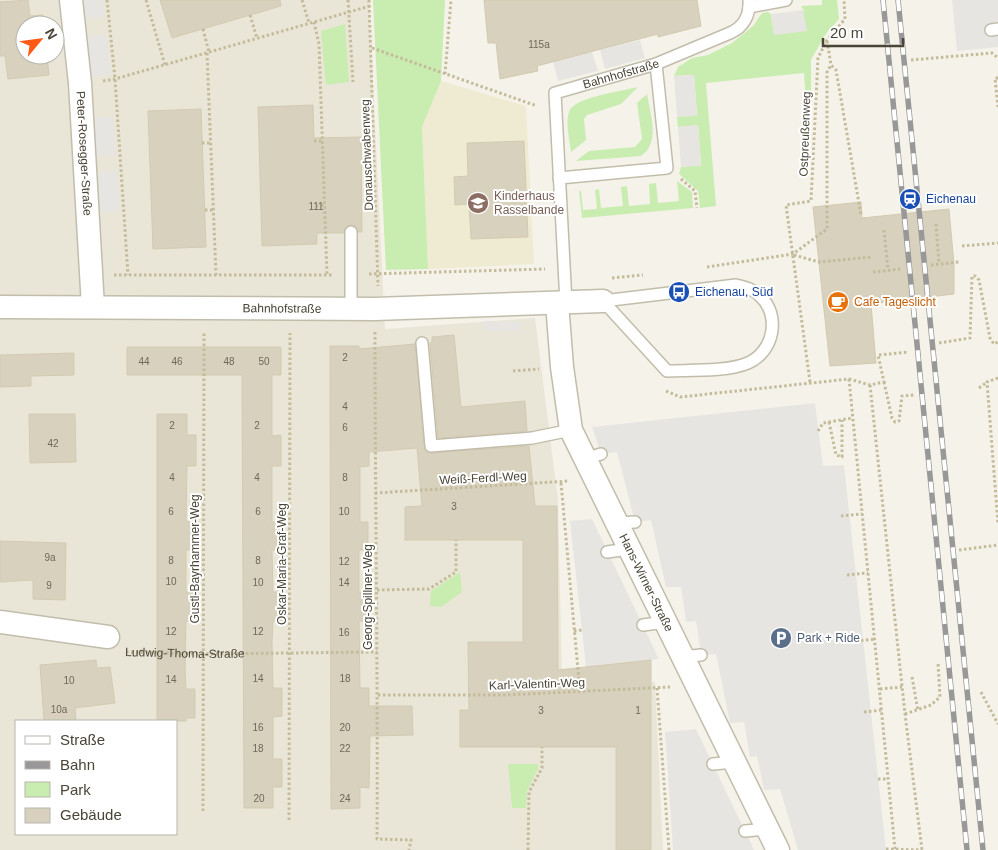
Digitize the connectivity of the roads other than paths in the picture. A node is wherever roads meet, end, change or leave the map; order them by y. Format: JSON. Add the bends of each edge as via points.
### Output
{"nodes":[{"id":1,"x":71,"y":0,"type":"edge"},
{"id":2,"x":786,"y":0,"type":"edge"},
{"id":3,"x":749,"y":3,"type":"edge"},
{"id":4,"x":656,"y":64,"type":"junction"},
{"id":5,"x":559,"y":178,"type":"junction"},
{"id":6,"x":351,"y":232,"type":"dead end"},
{"id":7,"x":603,"y":301,"type":"junction"},
{"id":8,"x":561,"y":303,"type":"junction"},
{"id":9,"x":93,"y":306,"type":"junction"},
{"id":10,"x":0,"y":307,"type":"edge"},
{"id":11,"x":352,"y":309,"type":"junction"},
{"id":12,"x":422,"y":343,"type":"dead end"},
{"id":13,"x":570,"y":430,"type":"junction"},
{"id":14,"x":0,"y":622,"type":"edge"},
{"id":15,"x":665,"y":622,"type":"junction"},
{"id":16,"x":643,"y":625,"type":"dead end"},
{"id":17,"x":108,"y":637,"type":"road end"},
{"id":18,"x":778,"y":850,"type":"edge"}],
"edges":[{"from":1,"to":9,"type":"street","name":"Peter-Rosegger-Straße","via":[[80,83]]},
{"from":2,"to":3,"type":"lane"},
{"from":3,"to":4,"type":"lane","name":"Bahnhofstraße","via":[[747,16],[737,30]]},
{"from":4,"to":5,"type":"lane","name":"Bahnhofstraße","via":[[555,93]]},
{"from":4,"to":5,"type":"lane","via":[[667,168]]},
{"from":5,"to":8,"type":"lane","name":"Bahnhofstraße","via":[[564,269]]},
{"from":6,"to":11,"type":"lane"},
{"from":7,"to":7,"type":"lane","name":"Bahnhofstraße","via":[[667,371],[748,363],[760,356],[772,334],[771,314],[761,296],[736,285]]},
{"from":7,"to":8,"type":"street","name":"Bahnhofstraße"},
{"from":8,"to":11,"type":"street","name":"Bahnhofstraße"},
{"from":8,"to":13,"type":"street","name":"Hans-Wirner-Straße"},
{"from":9,"to":10,"type":"street","name":"Bahnhofstraße"},
{"from":9,"to":11,"type":"street","name":"Bahnhofstraße"},
{"from":12,"to":13,"type":"lane","via":[[431,446],[532,438]]},
{"from":13,"to":15,"type":"street","name":"Hans-Wirner-Straße","via":[[625,522],[618,551],[657,588]]},
{"from":14,"to":17,"type":"street"},
{"from":15,"to":16,"type":"lane"},
{"from":15,"to":18,"type":"street","name":"Hans-Wirner-Straße","via":[[692,656],[696,686],[723,724],[724,763],[757,793],[756,830]]}]}
